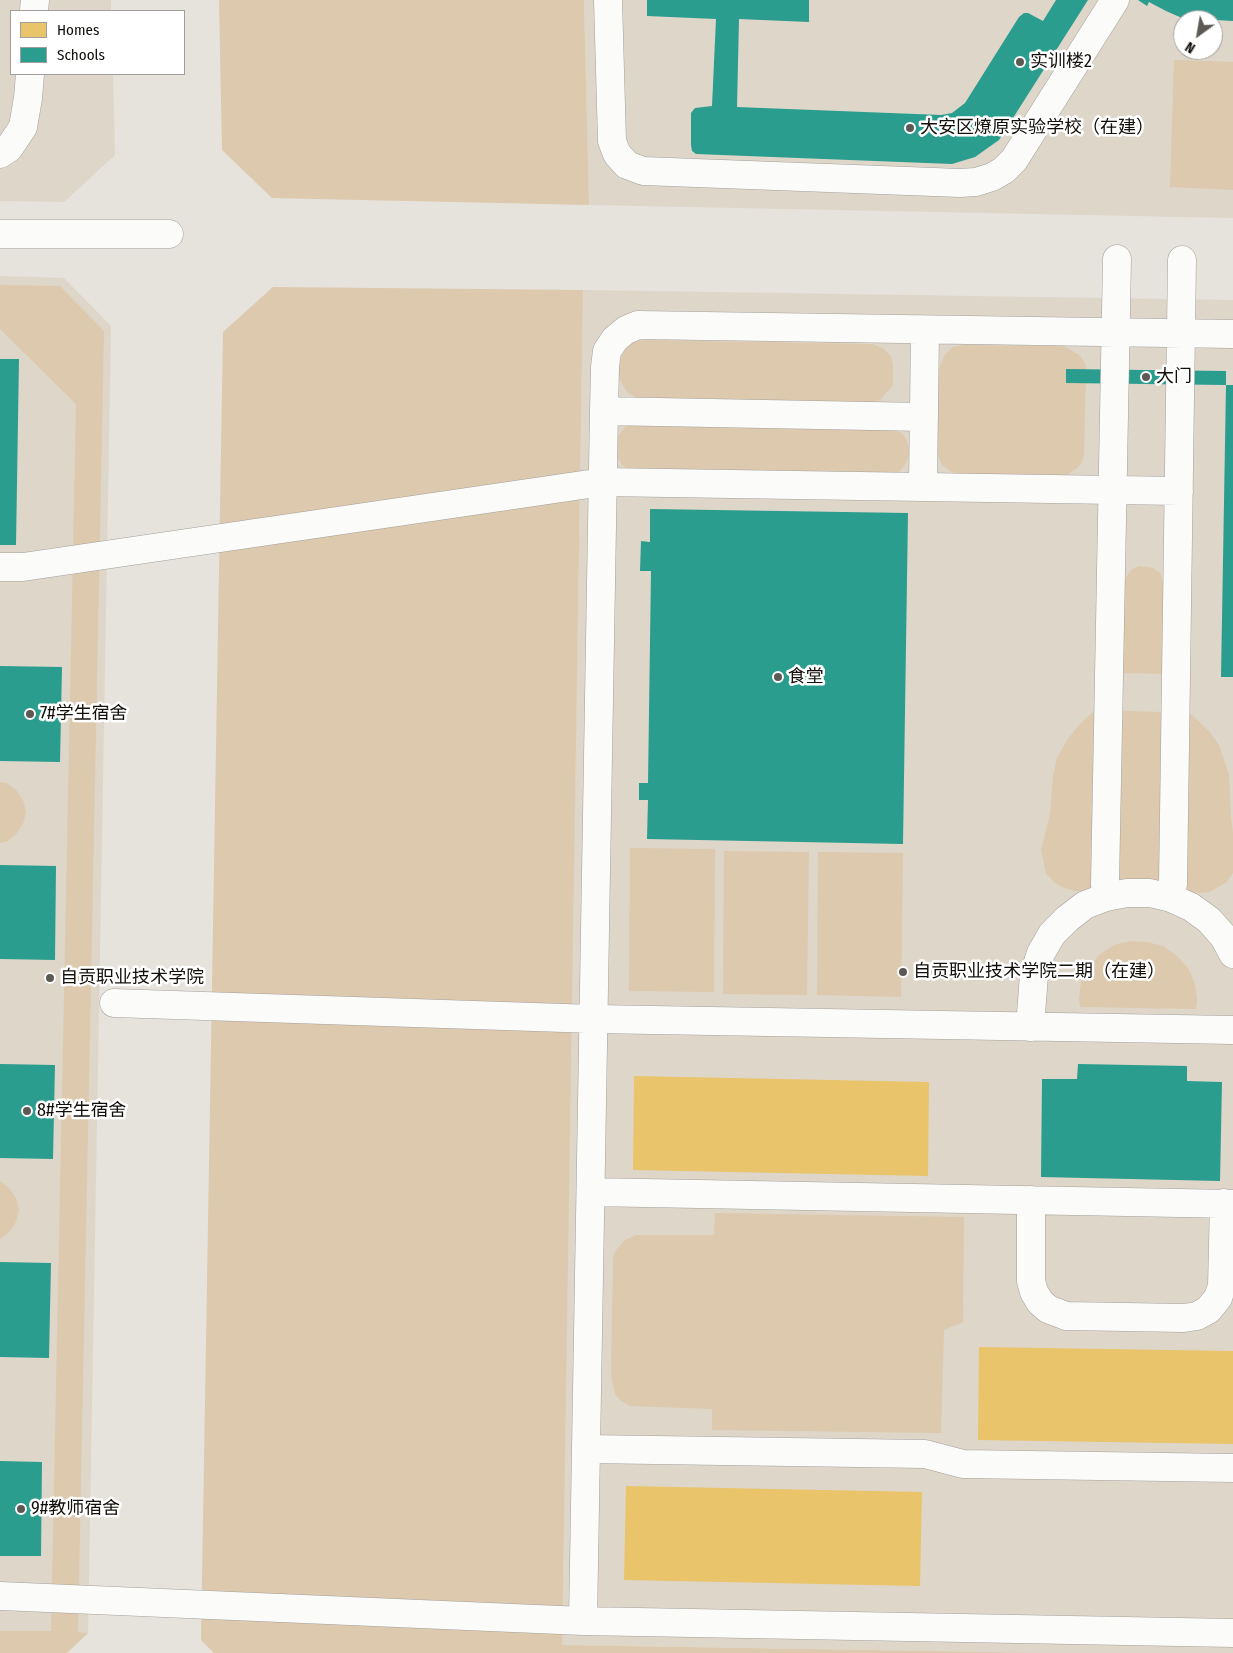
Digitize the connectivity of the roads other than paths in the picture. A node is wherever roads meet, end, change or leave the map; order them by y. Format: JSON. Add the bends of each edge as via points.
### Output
{"nodes":[{"id":1,"x":608,"y":0,"type":"edge"},
{"id":2,"x":1115,"y":0,"type":"edge"},
{"id":3,"x":30,"y":75,"type":"edge"},
{"id":4,"x":0,"y":154,"type":"edge"},
{"id":5,"x":0,"y":234,"type":"edge"},
{"id":6,"x":169,"y":234,"type":"dead end"},
{"id":7,"x":1117,"y":259,"type":"dead end"},
{"id":8,"x":1182,"y":260,"type":"dead end"},
{"id":9,"x":925,"y":330,"type":"junction"},
{"id":10,"x":1114,"y":332,"type":"junction"},
{"id":11,"x":1181,"y":333,"type":"junction"},
{"id":12,"x":1233,"y":334,"type":"edge"},
{"id":13,"x":604,"y":411,"type":"junction"},
{"id":14,"x":924,"y":417,"type":"junction"},
{"id":15,"x":602,"y":482,"type":"junction"},
{"id":16,"x":923,"y":487,"type":"junction"},
{"id":17,"x":1178,"y":491,"type":"junction"},
{"id":18,"x":0,"y":567,"type":"edge"},
{"id":19,"x":1106,"y":897,"type":"junction"},
{"id":20,"x":1171,"y":898,"type":"junction"},
{"id":21,"x":1233,"y":954,"type":"edge"},
{"id":22,"x":114,"y":1003,"type":"dead end"},
{"id":23,"x":594,"y":1019,"type":"junction"},
{"id":24,"x":1030,"y":1027,"type":"junction"},
{"id":25,"x":1233,"y":1030,"type":"edge"},
{"id":26,"x":591,"y":1192,"type":"junction"},
{"id":27,"x":1031,"y":1200,"type":"junction"},
{"id":28,"x":1228,"y":1204,"type":"edge"},
{"id":29,"x":586,"y":1448,"type":"junction"},
{"id":30,"x":1233,"y":1468,"type":"edge"},
{"id":31,"x":0,"y":1596,"type":"edge"},
{"id":32,"x":583,"y":1621,"type":"junction"},
{"id":33,"x":1233,"y":1633,"type":"edge"}],
"edges":[{"from":1,"to":2,"type":"street","via":[[612,141],[617,154],[627,165],[643,171],[960,183],[992,177],[1014,160]]},
{"from":3,"to":4,"type":"street","via":[[23,126],[10,148]]},
{"from":5,"to":6,"type":"street"},
{"from":7,"to":10,"type":"street"},
{"from":8,"to":11,"type":"street"},
{"from":9,"to":10,"type":"street"},
{"from":9,"to":13,"type":"street","via":[[638,325],[615,339],[607,351]]},
{"from":9,"to":14,"type":"street"},
{"from":10,"to":11,"type":"street"},
{"from":10,"to":19,"type":"street"},
{"from":11,"to":12,"type":"street"},
{"from":11,"to":17,"type":"street"},
{"from":13,"to":14,"type":"street"},
{"from":13,"to":15,"type":"street"},
{"from":14,"to":16,"type":"street"},
{"from":15,"to":16,"type":"street"},
{"from":15,"to":18,"type":"street","via":[[33,566]]},
{"from":15,"to":23,"type":"street"},
{"from":16,"to":17,"type":"street"},
{"from":17,"to":20,"type":"street"},
{"from":19,"to":20,"type":"street","via":[[1127,892]]},
{"from":19,"to":24,"type":"street","via":[[1068,918],[1052,934],[1034,975]]},
{"from":20,"to":21,"type":"street","via":[[1209,920]]},
{"from":22,"to":23,"type":"street"},
{"from":23,"to":24,"type":"street"},
{"from":23,"to":26,"type":"street"},
{"from":24,"to":25,"type":"street"},
{"from":26,"to":27,"type":"street"},
{"from":26,"to":29,"type":"street"},
{"from":27,"to":28,"type":"street"},
{"from":27,"to":28,"type":"street","via":[[1031,1281],[1034,1292],[1048,1309],[1066,1316],[1174,1318],[1197,1316],[1208,1310],[1218,1298],[1222,1286]]},
{"from":29,"to":30,"type":"street","via":[[925,1454],[963,1464]]},
{"from":29,"to":32,"type":"street"},
{"from":31,"to":32,"type":"street"},
{"from":32,"to":33,"type":"street"}]}
